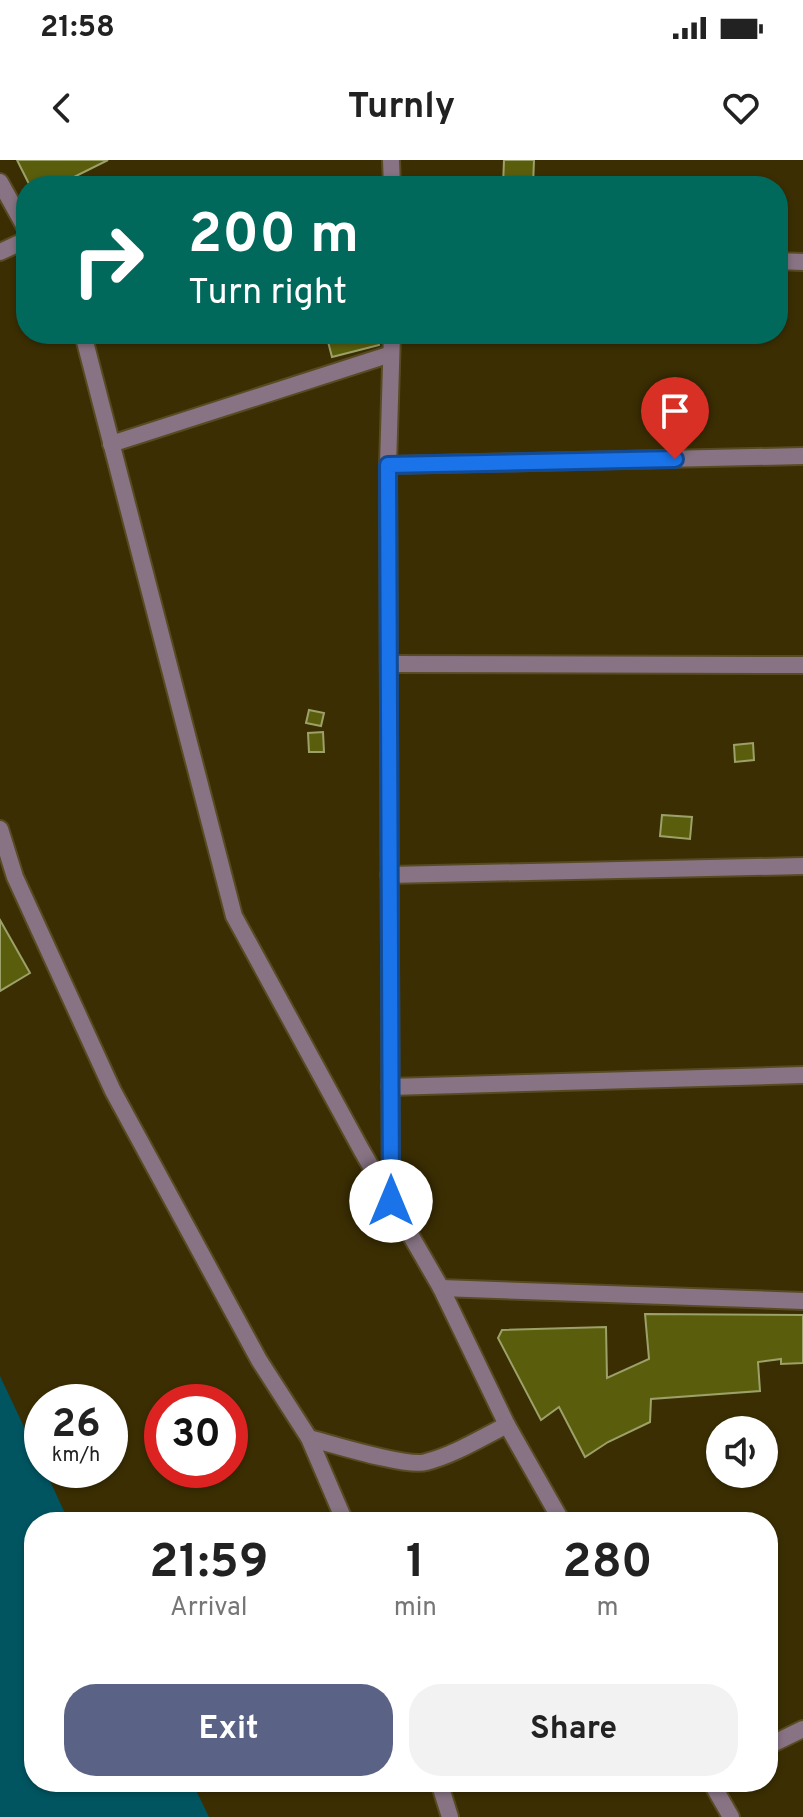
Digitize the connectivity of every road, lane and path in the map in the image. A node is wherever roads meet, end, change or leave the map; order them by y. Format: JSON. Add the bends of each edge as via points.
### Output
{"nodes":[{"id":1,"x":0,"y":182,"type":"edge"},
{"id":2,"x":16,"y":211,"type":"edge"},
{"id":3,"x":86,"y":344,"type":"edge"},
{"id":4,"x":392,"y":344,"type":"edge"},
{"id":5,"x":391,"y":354,"type":"junction"},
{"id":6,"x":111,"y":444,"type":"junction"},
{"id":7,"x":803,"y":456,"type":"edge"},
{"id":8,"x":388,"y":465,"type":"junction"},
{"id":9,"x":389,"y":664,"type":"junction"},
{"id":10,"x":803,"y":665,"type":"edge"},
{"id":11,"x":0,"y":829,"type":"edge"},
{"id":12,"x":803,"y":866,"type":"edge"},
{"id":13,"x":389,"y":875,"type":"junction"},
{"id":14,"x":803,"y":1075,"type":"edge"},
{"id":15,"x":390,"y":1087,"type":"junction"},
{"id":16,"x":391,"y":1201,"type":"junction"},
{"id":17,"x":441,"y":1288,"type":"junction"},
{"id":18,"x":803,"y":1301,"type":"edge"},
{"id":19,"x":507,"y":1425,"type":"junction"},
{"id":20,"x":309,"y":1438,"type":"junction"},
{"id":21,"x":341,"y":1512,"type":"edge"},
{"id":22,"x":556,"y":1512,"type":"edge"},
{"id":23,"x":803,"y":1729,"type":"edge"},
{"id":24,"x":778,"y":1741,"type":"edge"},
{"id":25,"x":442,"y":1792,"type":"edge"},
{"id":26,"x":717,"y":1792,"type":"edge"},
{"id":27,"x":450,"y":1817,"type":"edge"},
{"id":28,"x":731,"y":1817,"type":"edge"}],
"edges":[{"from":1,"to":2,"type":"street"},
{"from":3,"to":6,"type":"street"},
{"from":4,"to":5,"type":"street"},
{"from":5,"to":6,"type":"street"},
{"from":5,"to":8,"type":"street"},
{"from":6,"to":16,"type":"street","via":[[234,916]]},
{"from":7,"to":8,"type":"street"},
{"from":8,"to":9,"type":"street"},
{"from":9,"to":10,"type":"street"},
{"from":9,"to":13,"type":"street"},
{"from":11,"to":20,"type":"street","via":[[15,877],[113,1091],[259,1360]]},
{"from":12,"to":13,"type":"street"},
{"from":13,"to":15,"type":"street"},
{"from":14,"to":15,"type":"street"},
{"from":15,"to":16,"type":"street"},
{"from":16,"to":17,"type":"street"},
{"from":17,"to":18,"type":"street"},
{"from":17,"to":19,"type":"street"},
{"from":19,"to":20,"type":"street","via":[[423,1464]]},
{"from":19,"to":22,"type":"street"},
{"from":20,"to":21,"type":"street"},
{"from":23,"to":24,"type":"street"},
{"from":25,"to":27,"type":"street"},
{"from":26,"to":28,"type":"street"}]}
